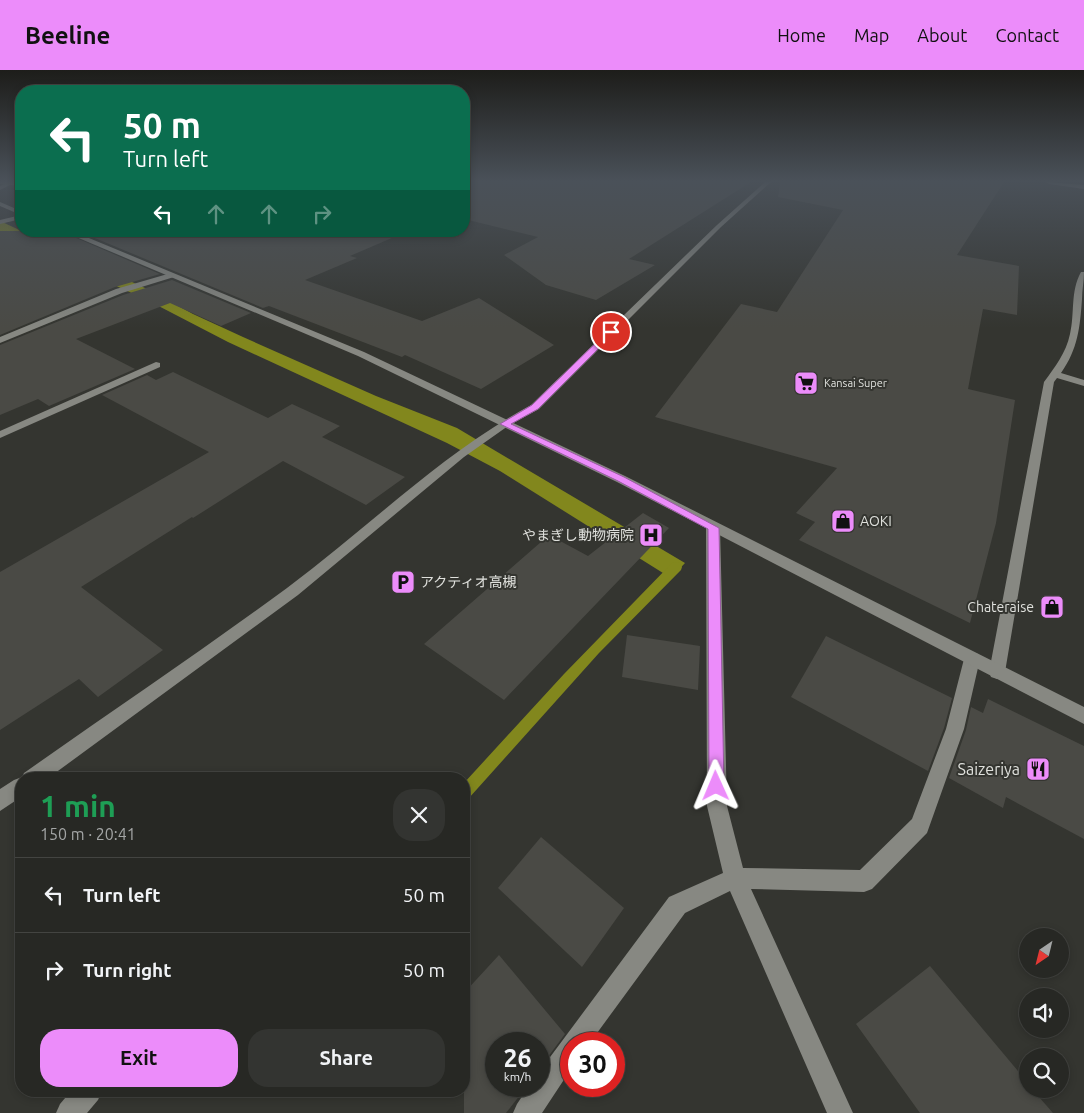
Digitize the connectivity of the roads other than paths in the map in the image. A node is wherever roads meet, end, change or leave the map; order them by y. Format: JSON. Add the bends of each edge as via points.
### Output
{"nodes":[{"id":1,"x":714,"y":231,"type":"edge"},
{"id":2,"x":79,"y":237,"type":"edge"},
{"id":3,"x":171,"y":275,"type":"junction"},
{"id":4,"x":1083,"y":277,"type":"edge"},
{"id":5,"x":0,"y":329,"type":"edge"},
{"id":6,"x":11,"y":336,"type":"junction"},
{"id":7,"x":0,"y":340,"type":"edge"},
{"id":8,"x":156,"y":365,"type":"dead end"},
{"id":9,"x":1055,"y":374,"type":"junction"},
{"id":10,"x":1084,"y":382,"type":"edge"},
{"id":11,"x":504,"y":424,"type":"junction"},
{"id":12,"x":0,"y":435,"type":"edge"},
{"id":13,"x":713,"y":528,"type":"junction"},
{"id":14,"x":972,"y":659,"type":"junction"},
{"id":15,"x":997,"y":672,"type":"junction"},
{"id":16,"x":1084,"y":716,"type":"edge"},
{"id":17,"x":41,"y":772,"type":"edge"},
{"id":18,"x":15,"y":790,"type":"edge"},
{"id":19,"x":0,"y":801,"type":"edge"},
{"id":20,"x":735,"y":878,"type":"junction"},
{"id":21,"x":583,"y":1032,"type":"edge"},
{"id":22,"x":560,"y":1064,"type":"edge"},
{"id":23,"x":84,"y":1097,"type":"edge"},
{"id":24,"x":70,"y":1113,"type":"edge"},
{"id":25,"x":526,"y":1113,"type":"edge"},
{"id":26,"x":840,"y":1113,"type":"edge"}],
"edges":[{"from":1,"to":11,"type":"street","via":[[535,407]]},
{"from":2,"to":3,"type":"street"},
{"from":3,"to":6,"type":"street","via":[[119,292]]},
{"from":3,"to":11,"type":"street","via":[[361,354]]},
{"from":4,"to":9,"type":"street","via":[[1076,297],[1076,327],[1068,358]]},
{"from":5,"to":6,"type":"street"},
{"from":6,"to":7,"type":"street"},
{"from":8,"to":12,"type":"street"},
{"from":9,"to":10,"type":"street"},
{"from":9,"to":15,"type":"street","via":[[1049,382]]},
{"from":11,"to":13,"type":"street","via":[[621,479]]},
{"from":11,"to":17,"type":"street","via":[[460,454],[293,591]]},
{"from":13,"to":14,"type":"street"},
{"from":13,"to":20,"type":"street","via":[[717,806]]},
{"from":14,"to":15,"type":"street"},
{"from":14,"to":20,"type":"street","via":[[955,729],[920,826],[864,881]]},
{"from":15,"to":16,"type":"street"},
{"from":18,"to":19,"type":"street"},
{"from":20,"to":21,"type":"street","via":[[678,904]]},
{"from":20,"to":26,"type":"street"},
{"from":22,"to":25,"type":"street"},
{"from":23,"to":24,"type":"street"}]}
